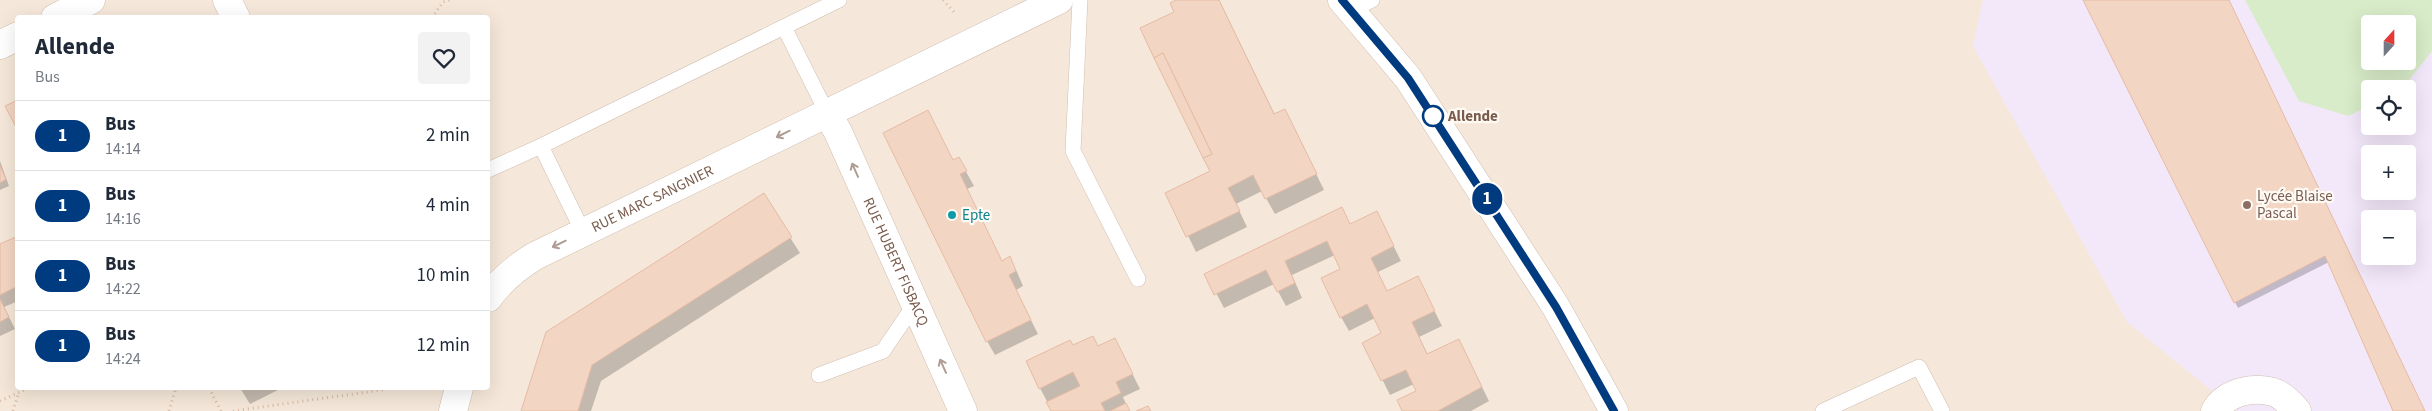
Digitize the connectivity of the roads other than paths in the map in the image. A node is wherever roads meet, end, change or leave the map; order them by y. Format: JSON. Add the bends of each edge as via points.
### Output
{"nodes":[{"id":1,"x":91,"y":0,"type":"edge"},
{"id":2,"x":227,"y":0,"type":"edge"},
{"id":3,"x":839,"y":0,"type":"edge"},
{"id":4,"x":1059,"y":0,"type":"edge"},
{"id":5,"x":1080,"y":0,"type":"edge"},
{"id":6,"x":1355,"y":3,"type":"edge"},
{"id":7,"x":61,"y":15,"type":"edge"},
{"id":8,"x":234,"y":15,"type":"edge"},
{"id":9,"x":784,"y":27,"type":"junction"},
{"id":10,"x":15,"y":38,"type":"edge"},
{"id":11,"x":0,"y":45,"type":"edge"},
{"id":12,"x":827,"y":113,"type":"junction"},
{"id":13,"x":541,"y":146,"type":"junction"},
{"id":14,"x":490,"y":169,"type":"edge"},
{"id":15,"x":583,"y":232,"type":"junction"},
{"id":16,"x":1138,"y":279,"type":"dead end"},
{"id":17,"x":490,"y":293,"type":"edge"},
{"id":18,"x":915,"y":304,"type":"junction"},
{"id":19,"x":819,"y":375,"type":"dead end"},
{"id":20,"x":458,"y":390,"type":"edge"},
{"id":21,"x":453,"y":411,"type":"edge"},
{"id":22,"x":963,"y":411,"type":"edge"},
{"id":23,"x":1614,"y":411,"type":"edge"},
{"id":24,"x":1823,"y":411,"type":"edge"},
{"id":25,"x":1942,"y":411,"type":"edge"},
{"id":26,"x":2215,"y":411,"type":"edge"},
{"id":27,"x":2297,"y":411,"type":"edge"}],
"edges":[{"from":1,"to":7,"type":"street"},
{"from":2,"to":8,"type":"street"},
{"from":3,"to":9,"type":"lane"},
{"from":4,"to":12,"type":"street","name":"RUE MARC SANGNIER"},
{"from":5,"to":16,"type":"lane","via":[[1073,151]]},
{"from":6,"to":23,"type":"street","via":[[1408,78],[1556,307]]},
{"from":9,"to":12,"type":"lane"},
{"from":9,"to":13,"type":"lane"},
{"from":10,"to":11,"type":"street"},
{"from":12,"to":15,"type":"street","name":"RUE MARC SANGNIER","one_way":true},
{"from":18,"to":12,"type":"street","name":"RUE HUBERT FISBACQ","one_way":true},
{"from":13,"to":14,"type":"lane"},
{"from":13,"to":15,"type":"lane"},
{"from":15,"to":17,"type":"street","name":"RUE MARC SANGNIER","one_way":true,"via":[[514,269]]},
{"from":18,"to":19,"type":"lane","via":[[883,351]]},
{"from":22,"to":18,"type":"street","name":"RUE HUBERT FISBACQ","one_way":true},
{"from":20,"to":21,"type":"street"},
{"from":24,"to":25,"type":"lane","via":[[1919,367]]},
{"from":26,"to":27,"type":"street","via":[[2220,403],[2245,389],[2274,392]]}]}
